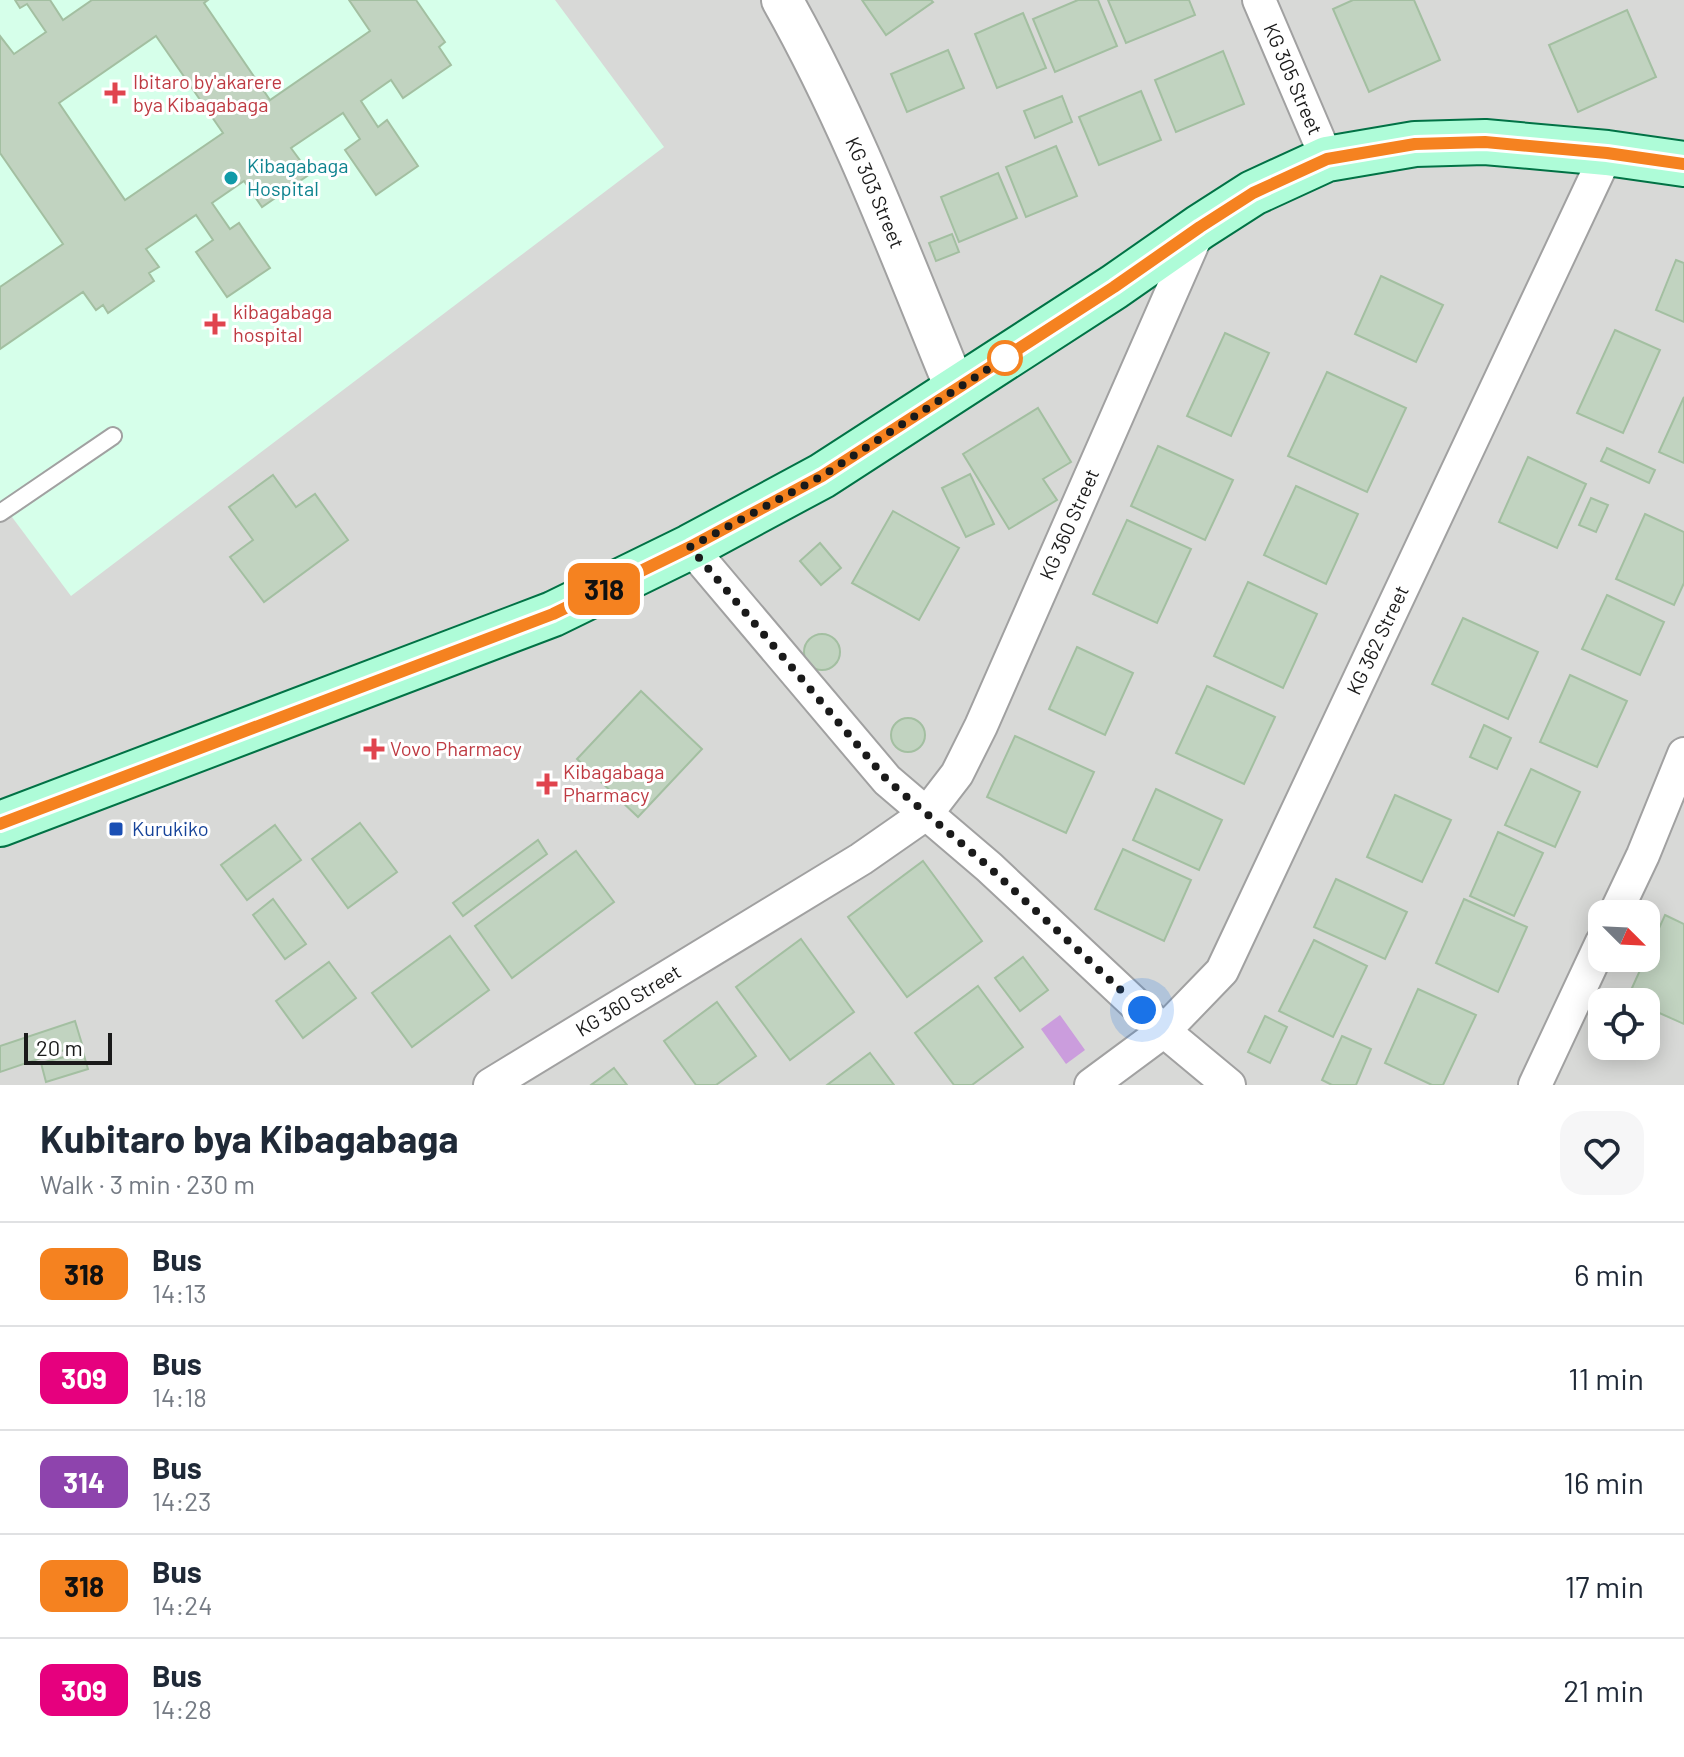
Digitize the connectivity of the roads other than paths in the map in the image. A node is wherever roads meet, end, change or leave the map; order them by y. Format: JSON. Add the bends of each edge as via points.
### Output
{"nodes":[{"id":1,"x":782,"y":0,"type":"edge"},
{"id":2,"x":1259,"y":0,"type":"edge"},
{"id":3,"x":1607,"y":153,"type":"junction"},
{"id":4,"x":1327,"y":159,"type":"junction"},
{"id":5,"x":1684,"y":164,"type":"edge"},
{"id":6,"x":1200,"y":227,"type":"junction"},
{"id":7,"x":956,"y":390,"type":"junction"},
{"id":8,"x":113,"y":436,"type":"dead end"},
{"id":9,"x":0,"y":513,"type":"edge"},
{"id":10,"x":690,"y":547,"type":"junction"},
{"id":11,"x":1684,"y":754,"type":"edge"},
{"id":12,"x":927,"y":813,"type":"junction"},
{"id":13,"x":0,"y":824,"type":"edge"},
{"id":14,"x":1622,"y":900,"type":"edge"},
{"id":15,"x":1588,"y":972,"type":"edge"},
{"id":16,"x":1164,"y":1031,"type":"junction"},
{"id":17,"x":490,"y":1085,"type":"edge"},
{"id":18,"x":1091,"y":1085,"type":"edge"},
{"id":19,"x":1229,"y":1085,"type":"edge"},
{"id":20,"x":1535,"y":1085,"type":"edge"}],
"edges":[{"from":1,"to":7,"type":"street","name":"KG 303 Street","via":[[851,137]]},
{"from":2,"to":4,"type":"street","name":"KG 305 Street"},
{"from":3,"to":4,"type":"main road","via":[[1485,142],[1415,144]]},
{"from":3,"to":5,"type":"main road"},
{"from":3,"to":16,"type":"street","name":"KG 362 Street","via":[[1222,971]]},
{"from":4,"to":6,"type":"main road","via":[[1253,193]]},
{"from":6,"to":7,"type":"main road"},
{"from":6,"to":12,"type":"street","name":"KG 360 Street","via":[[981,726],[957,774]]},
{"from":7,"to":10,"type":"main road","via":[[822,476]]},
{"from":8,"to":9,"type":"lane"},
{"from":10,"to":12,"type":"street","via":[[887,780]]},
{"from":10,"to":13,"type":"main road","via":[[553,614]]},
{"from":11,"to":14,"type":"street"},
{"from":12,"to":16,"type":"street"},
{"from":12,"to":17,"type":"street","name":"KG 360 Street","via":[[861,859]]},
{"from":15,"to":20,"type":"street"},
{"from":16,"to":18,"type":"street","name":"KG 362 Street"},
{"from":16,"to":19,"type":"street"}]}
